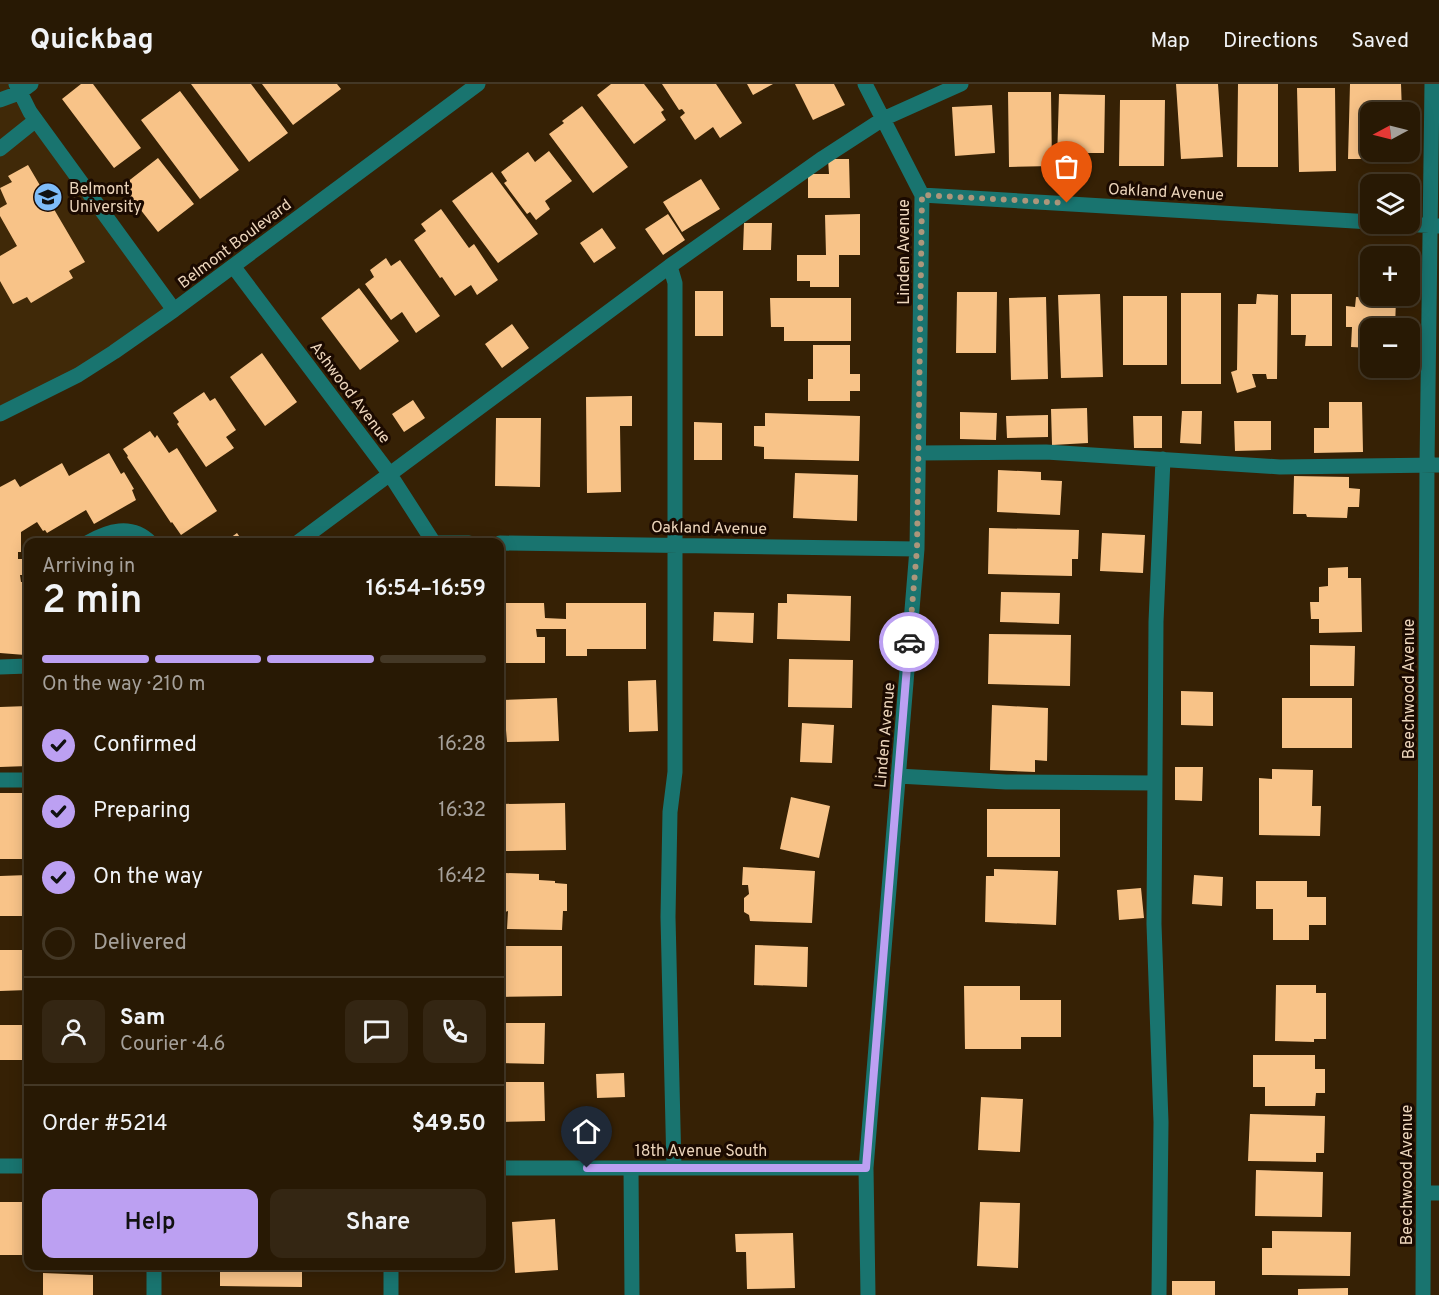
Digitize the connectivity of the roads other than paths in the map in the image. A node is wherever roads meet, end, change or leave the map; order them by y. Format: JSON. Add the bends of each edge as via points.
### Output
{"nodes":[{"id":1,"x":478,"y":84,"type":"edge"},
{"id":2,"x":864,"y":84,"type":"edge"},
{"id":3,"x":961,"y":84,"type":"edge"},
{"id":4,"x":1432,"y":84,"type":"edge"},
{"id":5,"x":22,"y":87,"type":"edge"},
{"id":6,"x":0,"y":100,"type":"edge"},
{"id":7,"x":883,"y":119,"type":"junction"},
{"id":8,"x":36,"y":120,"type":"junction"},
{"id":9,"x":0,"y":150,"type":"edge"},
{"id":10,"x":922,"y":195,"type":"junction"},
{"id":11,"x":1360,"y":221,"type":"edge"},
{"id":12,"x":1420,"y":225,"type":"edge"},
{"id":13,"x":1435,"y":226,"type":"edge"},
{"id":14,"x":233,"y":266,"type":"junction"},
{"id":15,"x":670,"y":266,"type":"junction"},
{"id":16,"x":174,"y":310,"type":"junction"},
{"id":17,"x":0,"y":414,"type":"edge"},
{"id":18,"x":919,"y":453,"type":"junction"},
{"id":19,"x":1163,"y":459,"type":"junction"},
{"id":20,"x":1433,"y":465,"type":"edge"},
{"id":21,"x":389,"y":473,"type":"junction"},
{"id":22,"x":98,"y":538,"type":"edge"},
{"id":23,"x":145,"y":538,"type":"edge"},
{"id":24,"x":304,"y":538,"type":"edge"},
{"id":25,"x":431,"y":538,"type":"edge"},
{"id":26,"x":504,"y":543,"type":"edge"},
{"id":27,"x":675,"y":544,"type":"junction"},
{"id":28,"x":917,"y":549,"type":"junction"},
{"id":29,"x":24,"y":666,"type":"edge"},
{"id":30,"x":0,"y":667,"type":"edge"},
{"id":31,"x":898,"y":776,"type":"junction"},
{"id":32,"x":0,"y":780,"type":"edge"},
{"id":33,"x":24,"y":780,"type":"edge"},
{"id":34,"x":1154,"y":783,"type":"junction"},
{"id":35,"x":0,"y":1166,"type":"edge"},
{"id":36,"x":24,"y":1166,"type":"edge"},
{"id":37,"x":504,"y":1168,"type":"edge"},
{"id":38,"x":631,"y":1168,"type":"junction"},
{"id":39,"x":674,"y":1168,"type":"junction"},
{"id":40,"x":866,"y":1168,"type":"junction"},
{"id":41,"x":1431,"y":1193,"type":"edge"},
{"id":42,"x":154,"y":1270,"type":"edge"},
{"id":43,"x":391,"y":1270,"type":"edge"},
{"id":44,"x":153,"y":1295,"type":"edge"},
{"id":45,"x":391,"y":1295,"type":"edge"},
{"id":46,"x":632,"y":1295,"type":"edge"},
{"id":47,"x":868,"y":1295,"type":"edge"},
{"id":48,"x":1159,"y":1295,"type":"edge"},
{"id":49,"x":1423,"y":1295,"type":"edge"}],
"edges":[{"from":1,"to":14,"type":"street","name":"Belmont Boulevard"},
{"from":2,"to":7,"type":"street","name":"Linden Avenue"},
{"from":3,"to":7,"type":"street"},
{"from":4,"to":13,"type":"street","name":"Beechwood Avenue"},
{"from":5,"to":6,"type":"street"},
{"from":5,"to":8,"type":"street"},
{"from":7,"to":10,"type":"street","name":"Linden Avenue"},
{"from":7,"to":15,"type":"street"},
{"from":8,"to":9,"type":"street"},
{"from":8,"to":16,"type":"street"},
{"from":10,"to":11,"type":"street","name":"Oakland Avenue"},
{"from":10,"to":18,"type":"street","name":"Linden Avenue"},
{"from":12,"to":13,"type":"street"},
{"from":13,"to":20,"type":"street","name":"Beechwood Avenue"},
{"from":14,"to":16,"type":"street","name":"Belmont Boulevard"},
{"from":14,"to":21,"type":"street","name":"Ashwood Avenue"},
{"from":15,"to":21,"type":"street"},
{"from":15,"to":27,"type":"street","via":[[675,284]]},
{"from":16,"to":17,"type":"street","name":"Belmont Boulevard","via":[[78,375]]},
{"from":18,"to":19,"type":"street","via":[[1046,452]]},
{"from":18,"to":28,"type":"street","name":"Linden Avenue"},
{"from":19,"to":20,"type":"street","via":[[1280,467]]},
{"from":19,"to":34,"type":"street"},
{"from":20,"to":41,"type":"street","name":"Beechwood Avenue"},
{"from":21,"to":24,"type":"street"},
{"from":21,"to":25,"type":"street","name":"Ashwood Avenue"},
{"from":22,"to":23,"type":"street","via":[[122,530]]},
{"from":26,"to":27,"type":"street","name":"Oakland Avenue"},
{"from":27,"to":28,"type":"street","name":"Oakland Avenue"},
{"from":27,"to":39,"type":"street","via":[[675,772],[670,812],[668,916]]},
{"from":28,"to":31,"type":"street","name":"Linden Avenue"},
{"from":29,"to":30,"type":"street"},
{"from":31,"to":34,"type":"street","via":[[1006,782]]},
{"from":31,"to":40,"type":"street","name":"Linden Avenue"},
{"from":32,"to":33,"type":"street"},
{"from":34,"to":48,"type":"street","via":[[1161,1122]]},
{"from":35,"to":36,"type":"street"},
{"from":37,"to":38,"type":"street","name":"18th Avenue South"},
{"from":38,"to":39,"type":"street","name":"18th Avenue South"},
{"from":38,"to":46,"type":"street"},
{"from":39,"to":40,"type":"street","name":"18th Avenue South"},
{"from":40,"to":47,"type":"street","name":"Linden Avenue"},
{"from":41,"to":49,"type":"street","name":"Beechwood Avenue"},
{"from":42,"to":44,"type":"street"},
{"from":43,"to":45,"type":"street"}]}
